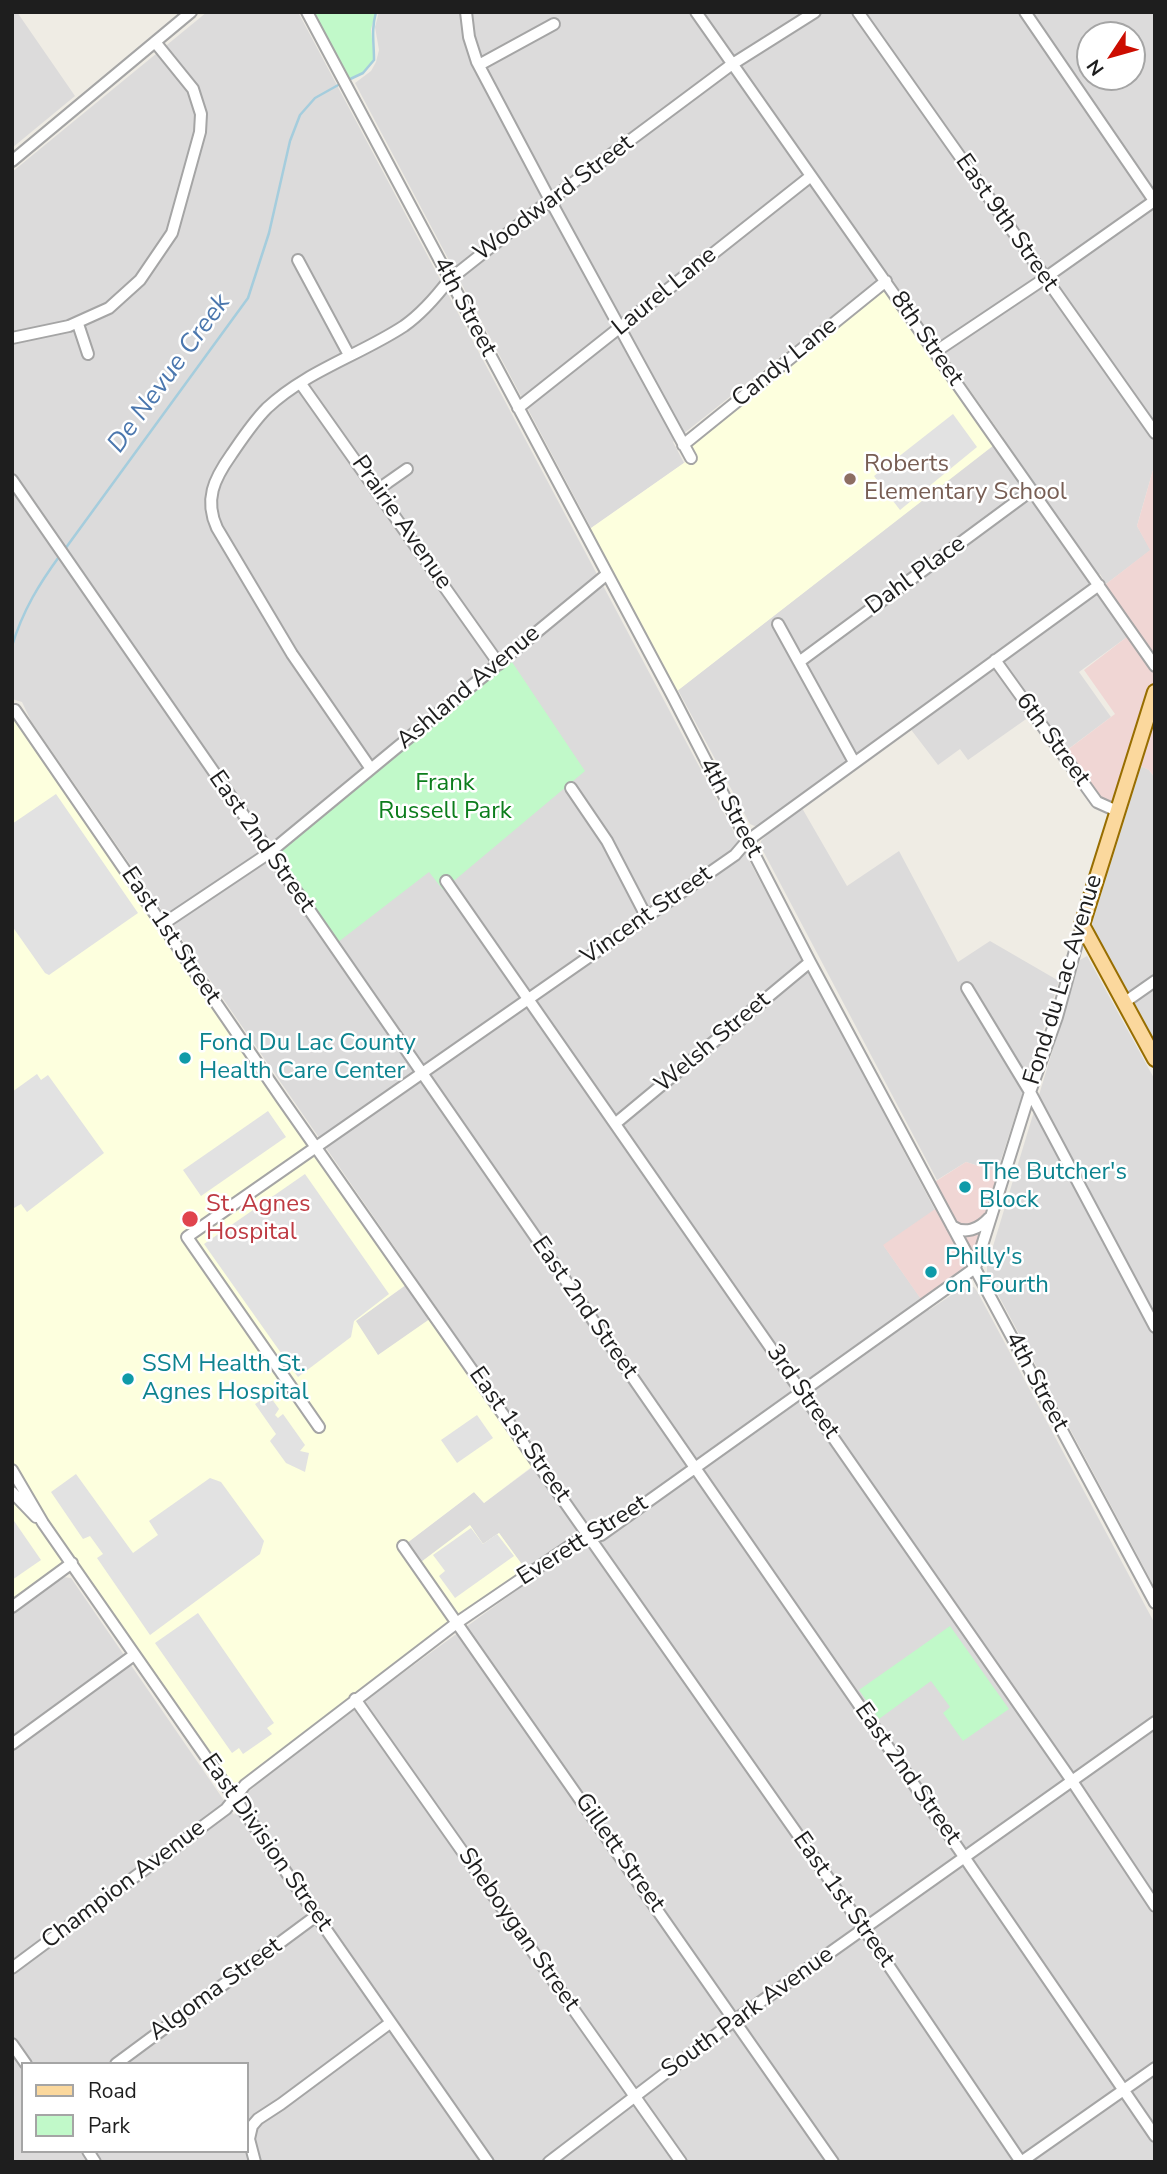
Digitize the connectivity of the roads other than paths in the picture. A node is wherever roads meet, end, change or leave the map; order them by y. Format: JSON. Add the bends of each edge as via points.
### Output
{"nodes":[{"id":1,"x":191,"y":12,"type":"edge"},
{"id":2,"x":307,"y":12,"type":"edge"},
{"id":3,"x":466,"y":12,"type":"edge"},
{"id":4,"x":696,"y":12,"type":"edge"},
{"id":5,"x":815,"y":12,"type":"edge"},
{"id":6,"x":858,"y":12,"type":"edge"},
{"id":7,"x":1025,"y":12,"type":"edge"},
{"id":8,"x":554,"y":24,"type":"dead end"},
{"id":9,"x":155,"y":42,"type":"junction"},
{"id":10,"x":479,"y":65,"type":"junction"},
{"id":11,"x":732,"y":65,"type":"junction"},
{"id":12,"x":12,"y":161,"type":"edge"},
{"id":13,"x":811,"y":176,"type":"junction"},
{"id":14,"x":550,"y":200,"type":"junction"},
{"id":15,"x":1154,"y":201,"type":"edge"},
{"id":16,"x":299,"y":260,"type":"dead end"},
{"id":17,"x":1045,"y":278,"type":"junction"},
{"id":18,"x":449,"y":280,"type":"junction"},
{"id":19,"x":886,"y":281,"type":"junction"},
{"id":20,"x":78,"y":324,"type":"junction"},
{"id":21,"x":621,"y":327,"type":"junction"},
{"id":22,"x":12,"y":338,"type":"edge"},
{"id":23,"x":935,"y":352,"type":"junction"},
{"id":24,"x":88,"y":354,"type":"dead end"},
{"id":25,"x":349,"y":355,"type":"junction"},
{"id":26,"x":301,"y":384,"type":"junction"},
{"id":27,"x":517,"y":408,"type":"junction"},
{"id":28,"x":1155,"y":433,"type":"edge"},
{"id":29,"x":683,"y":445,"type":"junction"},
{"id":30,"x":691,"y":458,"type":"dead end"},
{"id":31,"x":407,"y":469,"type":"dead end"},
{"id":32,"x":13,"y":482,"type":"edge"},
{"id":33,"x":377,"y":489,"type":"junction"},
{"id":34,"x":1032,"y":490,"type":"junction"},
{"id":35,"x":606,"y":575,"type":"junction"},
{"id":36,"x":1099,"y":585,"type":"junction"},
{"id":37,"x":778,"y":624,"type":"dead end"},
{"id":38,"x":995,"y":660,"type":"junction"},
{"id":39,"x":799,"y":662,"type":"junction"},
{"id":40,"x":499,"y":664,"type":"junction"},
{"id":41,"x":1155,"y":666,"type":"edge"},
{"id":42,"x":1155,"y":692,"type":"edge"},
{"id":43,"x":15,"y":710,"type":"dead end"},
{"id":44,"x":854,"y":762,"type":"junction"},
{"id":45,"x":371,"y":769,"type":"junction"},
{"id":46,"x":571,"y":788,"type":"dead end"},
{"id":47,"x":1117,"y":811,"type":"junction"},
{"id":48,"x":747,"y":841,"type":"junction"},
{"id":49,"x":269,"y":853,"type":"junction"},
{"id":50,"x":446,"y":881,"type":"dead end"},
{"id":51,"x":646,"y":916,"type":"junction"},
{"id":52,"x":163,"y":924,"type":"junction"},
{"id":53,"x":1082,"y":925,"type":"junction"},
{"id":54,"x":810,"y":962,"type":"junction"},
{"id":55,"x":1155,"y":981,"type":"edge"},
{"id":56,"x":967,"y":988,"type":"dead end"},
{"id":57,"x":527,"y":1000,"type":"junction"},
{"id":58,"x":1125,"y":1002,"type":"junction"},
{"id":59,"x":1155,"y":1059,"type":"edge"},
{"id":60,"x":423,"y":1074,"type":"junction"},
{"id":61,"x":1030,"y":1092,"type":"junction"},
{"id":62,"x":616,"y":1124,"type":"junction"},
{"id":63,"x":316,"y":1145,"type":"junction"},
{"id":64,"x":992,"y":1213,"type":"junction"},
{"id":65,"x":952,"y":1226,"type":"junction"},
{"id":66,"x":975,"y":1268,"type":"junction"},
{"id":67,"x":1155,"y":1327,"type":"edge"},
{"id":68,"x":802,"y":1392,"type":"junction"},
{"id":69,"x":319,"y":1427,"type":"dead end"},
{"id":70,"x":696,"y":1469,"type":"junction"},
{"id":71,"x":12,"y":1470,"type":"edge"},
{"id":72,"x":12,"y":1492,"type":"edge"},
{"id":73,"x":43,"y":1524,"type":"junction"},
{"id":74,"x":590,"y":1537,"type":"junction"},
{"id":75,"x":403,"y":1546,"type":"dead end"},
{"id":76,"x":72,"y":1563,"type":"junction"},
{"id":77,"x":1155,"y":1603,"type":"edge"},
{"id":78,"x":12,"y":1607,"type":"edge"},
{"id":79,"x":458,"y":1622,"type":"junction"},
{"id":80,"x":134,"y":1655,"type":"junction"},
{"id":81,"x":355,"y":1699,"type":"junction"},
{"id":82,"x":1155,"y":1722,"type":"edge"},
{"id":83,"x":12,"y":1744,"type":"edge"},
{"id":84,"x":1072,"y":1782,"type":"junction"},
{"id":85,"x":234,"y":1799,"type":"junction"},
{"id":86,"x":965,"y":1857,"type":"junction"},
{"id":87,"x":1155,"y":1906,"type":"edge"},
{"id":88,"x":316,"y":1916,"type":"junction"},
{"id":89,"x":863,"y":1929,"type":"junction"},
{"id":90,"x":12,"y":1968,"type":"edge"},
{"id":91,"x":735,"y":2020,"type":"junction"},
{"id":92,"x":390,"y":2023,"type":"junction"},
{"id":93,"x":12,"y":2044,"type":"edge"},
{"id":94,"x":25,"y":2062,"type":"edge"},
{"id":95,"x":119,"y":2062,"type":"edge"},
{"id":96,"x":1155,"y":2068,"type":"edge"},
{"id":97,"x":1123,"y":2091,"type":"junction"},
{"id":98,"x":636,"y":2097,"type":"junction"},
{"id":99,"x":1155,"y":2136,"type":"edge"},
{"id":100,"x":255,"y":2162,"type":"edge"},
{"id":101,"x":488,"y":2162,"type":"edge"},
{"id":102,"x":549,"y":2162,"type":"edge"},
{"id":103,"x":681,"y":2162,"type":"edge"},
{"id":104,"x":833,"y":2162,"type":"edge"},
{"id":105,"x":1021,"y":2162,"type":"edge"}],
"edges":[{"from":1,"to":9,"type":"street"},
{"from":2,"to":18,"type":"street","name":"4th Street"},
{"from":3,"to":10,"type":"street"},
{"from":4,"to":11,"type":"street","name":"8th Street"},
{"from":5,"to":11,"type":"street","name":"Woodward Street"},
{"from":6,"to":17,"type":"street","name":"East 9th Street"},
{"from":7,"to":15,"type":"street"},
{"from":8,"to":10,"type":"street"},
{"from":9,"to":12,"type":"street"},
{"from":9,"to":20,"type":"street","via":[[192,87],[201,108],[200,132],[177,219],[165,245],[132,289]]},
{"from":10,"to":14,"type":"street"},
{"from":11,"to":13,"type":"street","name":"8th Street"},
{"from":11,"to":14,"type":"street","name":"Woodward Street"},
{"from":13,"to":19,"type":"street","name":"8th Street"},
{"from":13,"to":21,"type":"street","name":"Laurel Lane"},
{"from":14,"to":18,"type":"street","name":"Woodward Street"},
{"from":14,"to":21,"type":"street"},
{"from":15,"to":17,"type":"street"},
{"from":16,"to":25,"type":"street"},
{"from":17,"to":23,"type":"street"},
{"from":17,"to":28,"type":"street","name":"East 9th Street"},
{"from":18,"to":25,"type":"street","name":"Woodward Street","via":[[404,326]]},
{"from":18,"to":27,"type":"street","name":"4th Street"},
{"from":19,"to":23,"type":"street","name":"8th Street"},
{"from":19,"to":29,"type":"street","name":"Candy Lane"},
{"from":20,"to":22,"type":"street"},
{"from":20,"to":24,"type":"street"},
{"from":21,"to":27,"type":"street","name":"Laurel Lane"},
{"from":21,"to":29,"type":"street"},
{"from":23,"to":34,"type":"street","name":"8th Street"},
{"from":25,"to":26,"type":"street","name":"Woodward Street"},
{"from":26,"to":33,"type":"street","name":"Prairie Avenue"},
{"from":26,"to":45,"type":"street","name":"Woodward Street","via":[[267,409],[234,450],[215,480],[211,512],[292,654]]},
{"from":27,"to":35,"type":"street","name":"4th Street"},
{"from":29,"to":30,"type":"street"},
{"from":31,"to":33,"type":"street"},
{"from":32,"to":49,"type":"street","name":"East 2nd Street"},
{"from":33,"to":40,"type":"street","name":"Prairie Avenue"},
{"from":34,"to":36,"type":"street","name":"8th Street"},
{"from":34,"to":39,"type":"street","name":"Dahl Place"},
{"from":35,"to":40,"type":"street","name":"Ashland Avenue"},
{"from":35,"to":48,"type":"street","name":"4th Street"},
{"from":36,"to":38,"type":"street","name":"Vincent Street"},
{"from":36,"to":41,"type":"street","name":"8th Street"},
{"from":37,"to":39,"type":"street"},
{"from":38,"to":44,"type":"street","name":"Vincent Street"},
{"from":38,"to":47,"type":"street","name":"6th Street","via":[[1097,802]]},
{"from":39,"to":44,"type":"street"},
{"from":40,"to":45,"type":"street","name":"Ashland Avenue"},
{"from":42,"to":47,"type":"main road","name":"Fond du Lac Avenue"},
{"from":43,"to":52,"type":"street","name":"East 1st Street"},
{"from":44,"to":48,"type":"street","name":"Vincent Street"},
{"from":45,"to":49,"type":"street","name":"Ashland Avenue"},
{"from":46,"to":51,"type":"street","via":[[607,841]]},
{"from":47,"to":53,"type":"main road","name":"Fond du Lac Avenue"},
{"from":48,"to":51,"type":"street","name":"Vincent Street","via":[[735,855]]},
{"from":48,"to":54,"type":"street","name":"4th Street"},
{"from":49,"to":52,"type":"street","name":"Ashland Avenue"},
{"from":49,"to":60,"type":"street","name":"East 2nd Street"},
{"from":50,"to":57,"type":"street","name":"3rd Street"},
{"from":51,"to":57,"type":"street","name":"Vincent Street"},
{"from":52,"to":63,"type":"street","name":"East 1st Street"},
{"from":53,"to":58,"type":"main road"},
{"from":53,"to":61,"type":"street","name":"Fond du Lac Avenue"},
{"from":54,"to":62,"type":"street","name":"Welsh Street"},
{"from":54,"to":65,"type":"street","name":"4th Street"},
{"from":55,"to":58,"type":"street"},
{"from":56,"to":61,"type":"street"},
{"from":57,"to":60,"type":"street","name":"Vincent Street"},
{"from":57,"to":62,"type":"street","name":"3rd Street"},
{"from":58,"to":59,"type":"main road"},
{"from":60,"to":63,"type":"street","name":"Vincent Street"},
{"from":60,"to":70,"type":"street","name":"East 2nd Street"},
{"from":61,"to":64,"type":"street","name":"Fond du Lac Avenue"},
{"from":61,"to":67,"type":"street"},
{"from":62,"to":68,"type":"street","name":"3rd Street"},
{"from":63,"to":69,"type":"street","name":"Vincent Street","via":[[187,1237]]},
{"from":63,"to":74,"type":"street","name":"East 1st Street"},
{"from":64,"to":65,"type":"street","via":[[974,1229]]},
{"from":64,"to":66,"type":"street","name":"Fond du Lac Avenue"},
{"from":65,"to":66,"type":"street","name":"4th Street"},
{"from":66,"to":68,"type":"street","name":"Everett Street"},
{"from":66,"to":77,"type":"street","name":"4th Street"},
{"from":68,"to":70,"type":"street","name":"Everett Street"},
{"from":68,"to":84,"type":"street","name":"3rd Street"},
{"from":70,"to":74,"type":"street","name":"Everett Street","via":[[601,1535]]},
{"from":70,"to":86,"type":"street","name":"East 2nd Street"},
{"from":71,"to":73,"type":"street","name":"East Division Street"},
{"from":72,"to":73,"type":"street","name":"East Division Street"},
{"from":73,"to":76,"type":"street","name":"East Division Street"},
{"from":74,"to":79,"type":"street","name":"Everett Street","via":[[577,1541]]},
{"from":74,"to":89,"type":"street","name":"East 1st Street"},
{"from":75,"to":79,"type":"street","name":"Gillett Street"},
{"from":76,"to":78,"type":"street"},
{"from":76,"to":80,"type":"street","name":"East Division Street"},
{"from":79,"to":81,"type":"street","name":"Everett Street"},
{"from":79,"to":91,"type":"street","name":"Gillett Street"},
{"from":80,"to":83,"type":"street"},
{"from":80,"to":85,"type":"street","name":"East Division Street"},
{"from":81,"to":85,"type":"street","name":"Everett Street","via":[[245,1785]]},
{"from":81,"to":98,"type":"street","name":"Sheboygan Street"},
{"from":82,"to":84,"type":"street","name":"South Park Avenue"},
{"from":84,"to":86,"type":"street","name":"South Park Avenue"},
{"from":84,"to":87,"type":"street","name":"3rd Street"},
{"from":85,"to":88,"type":"street","name":"East Division Street"},
{"from":85,"to":90,"type":"street","name":"Champion Avenue"},
{"from":86,"to":89,"type":"street","name":"South Park Avenue"},
{"from":86,"to":97,"type":"street","name":"East 2nd Street"},
{"from":88,"to":92,"type":"street","name":"East Division Street"},
{"from":88,"to":95,"type":"street","name":"Algoma Street"},
{"from":89,"to":91,"type":"street","name":"South Park Avenue"},
{"from":89,"to":105,"type":"street","name":"East 1st Street"},
{"from":91,"to":98,"type":"street","name":"South Park Avenue"},
{"from":91,"to":104,"type":"street","name":"Gillett Street"},
{"from":92,"to":100,"type":"street","via":[[258,2119],[249,2139]]},
{"from":92,"to":101,"type":"street","name":"East Division Street"},
{"from":93,"to":94,"type":"street"},
{"from":96,"to":97,"type":"street"},
{"from":97,"to":99,"type":"street","name":"East 2nd Street"},
{"from":97,"to":105,"type":"street"},
{"from":98,"to":102,"type":"street","name":"South Park Avenue"},
{"from":98,"to":103,"type":"street","name":"Sheboygan Street"}]}
